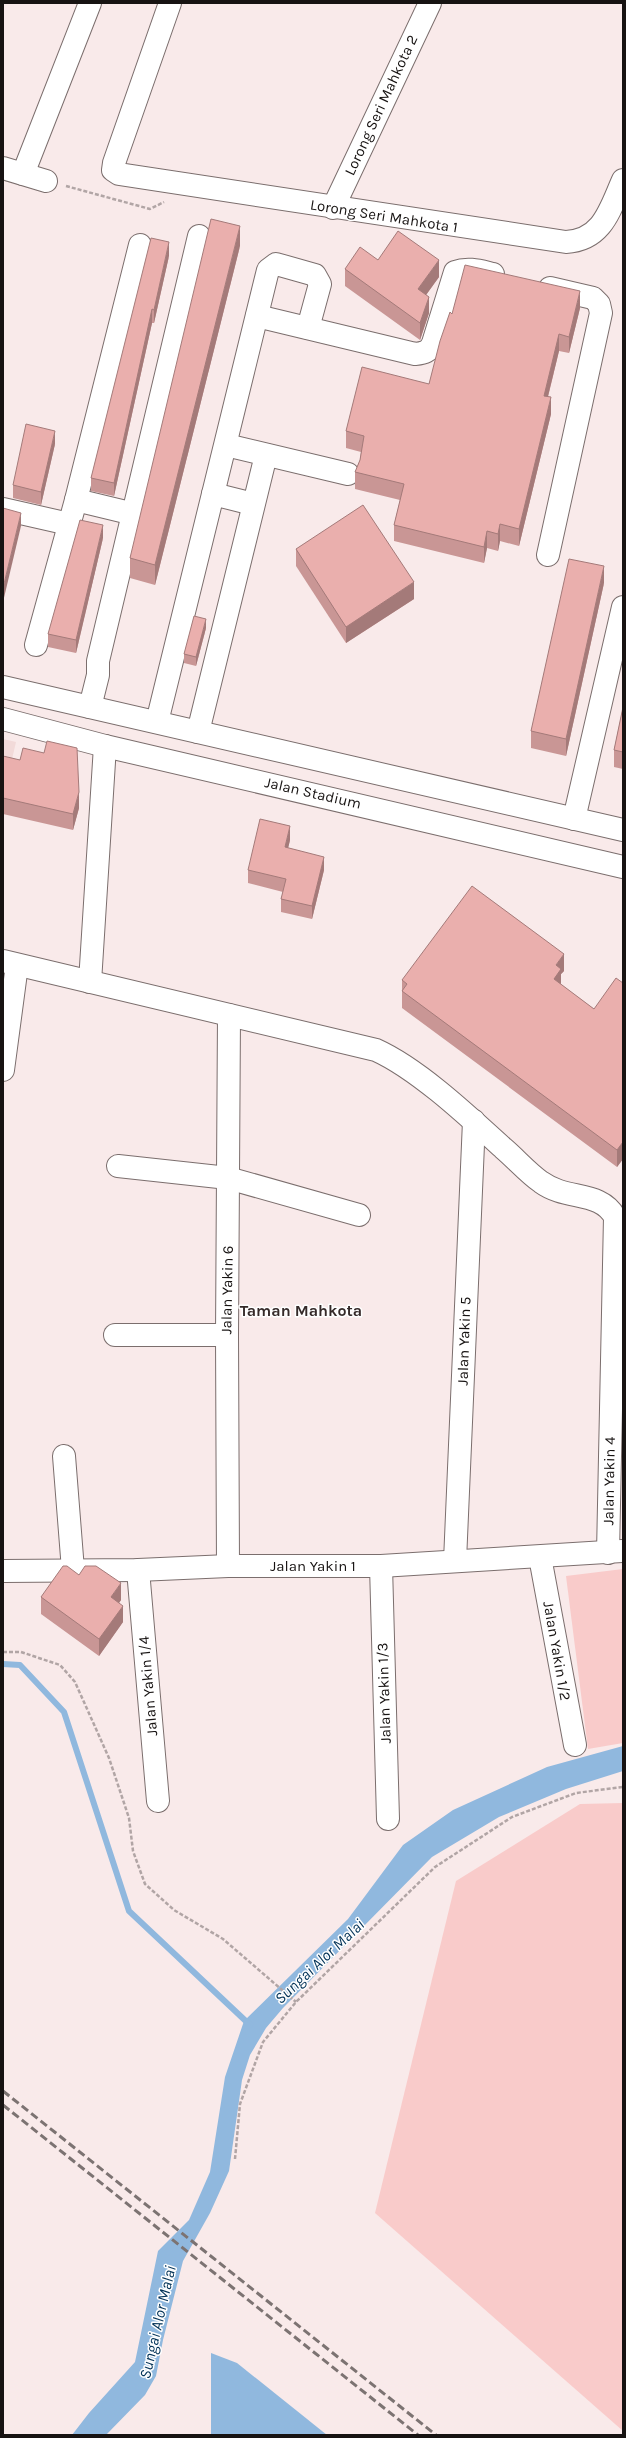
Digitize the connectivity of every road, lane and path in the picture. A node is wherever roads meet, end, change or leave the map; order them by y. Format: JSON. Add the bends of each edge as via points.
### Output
{"nodes":[{"id":1,"x":90,"y":3,"type":"edge"},
{"id":2,"x":170,"y":3,"type":"edge"},
{"id":3,"x":424,"y":5,"type":"edge"},
{"id":4,"x":13,"y":171,"type":"edge"},
{"id":5,"x":623,"y":180,"type":"edge"},
{"id":6,"x":46,"y":181,"type":"dead end"},
{"id":7,"x":333,"y":208,"type":"junction"},
{"id":8,"x":199,"y":236,"type":"dead end"},
{"id":9,"x":140,"y":245,"type":"dead end"},
{"id":10,"x":509,"y":278,"type":"edge"},
{"id":11,"x":532,"y":284,"type":"edge"},
{"id":12,"x":258,"y":316,"type":"junction"},
{"id":13,"x":308,"y":328,"type":"junction"},
{"id":14,"x":226,"y":445,"type":"junction"},
{"id":15,"x":266,"y":455,"type":"junction"},
{"id":16,"x":348,"y":474,"type":"dead end"},
{"id":17,"x":213,"y":494,"type":"junction"},
{"id":18,"x":76,"y":500,"type":"junction"},
{"id":19,"x":253,"y":504,"type":"junction"},
{"id":20,"x":3,"y":509,"type":"edge"},
{"id":21,"x":134,"y":514,"type":"junction"},
{"id":22,"x":69,"y":524,"type":"junction"},
{"id":23,"x":548,"y":555,"type":"dead end"},
{"id":24,"x":623,"y":607,"type":"edge"},
{"id":25,"x":36,"y":645,"type":"dead end"},
{"id":26,"x":3,"y":687,"type":"edge"},
{"id":27,"x":90,"y":707,"type":"junction"},
{"id":28,"x":3,"y":719,"type":"edge"},
{"id":29,"x":157,"y":722,"type":"junction"},
{"id":30,"x":198,"y":732,"type":"junction"},
{"id":31,"x":105,"y":746,"type":"junction"},
{"id":32,"x":574,"y":819,"type":"junction"},
{"id":33,"x":623,"y":830,"type":"edge"},
{"id":34,"x":623,"y":867,"type":"edge"},
{"id":35,"x":10,"y":963,"type":"edge"},
{"id":36,"x":90,"y":982,"type":"junction"},
{"id":37,"x":229,"y":1015,"type":"junction"},
{"id":38,"x":3,"y":1070,"type":"edge"},
{"id":39,"x":474,"y":1121,"type":"junction"},
{"id":40,"x":118,"y":1166,"type":"dead end"},
{"id":41,"x":228,"y":1178,"type":"junction"},
{"id":42,"x":359,"y":1215,"type":"dead end"},
{"id":43,"x":115,"y":1335,"type":"dead end"},
{"id":44,"x":226,"y":1335,"type":"junction"},
{"id":45,"x":64,"y":1456,"type":"dead end"},
{"id":46,"x":615,"y":1552,"type":"edge"},
{"id":47,"x":540,"y":1557,"type":"junction"},
{"id":48,"x":455,"y":1561,"type":"junction"},
{"id":49,"x":228,"y":1566,"type":"junction"},
{"id":50,"x":380,"y":1566,"type":"junction"},
{"id":51,"x":73,"y":1570,"type":"junction"},
{"id":52,"x":138,"y":1570,"type":"junction"},
{"id":53,"x":3,"y":1571,"type":"edge"},
{"id":54,"x":3,"y":1652,"type":"edge"},
{"id":55,"x":575,"y":1745,"type":"dead end"},
{"id":56,"x":623,"y":1787,"type":"edge"},
{"id":57,"x":158,"y":1801,"type":"dead end"},
{"id":58,"x":388,"y":1819,"type":"dead end"},
{"id":59,"x":296,"y":2002,"type":"junction"},
{"id":60,"x":235,"y":2159,"type":"dead end"}],
"edges":[{"from":1,"to":4,"type":"street"},
{"from":2,"to":7,"type":"street","name":"Lorong Seri Mahkota 1","via":[[113,170],[119,174]]},
{"from":3,"to":7,"type":"street","name":"Lorong Seri Mahkota 2"},
{"from":4,"to":6,"type":"street"},
{"from":5,"to":7,"type":"street","name":"Lorong Seri Mahkota 1","via":[[600,226],[592,235],[579,242],[550,242]]},
{"from":8,"to":21,"type":"street"},
{"from":9,"to":18,"type":"street"},
{"from":10,"to":13,"type":"street","via":[[471,269],[455,272],[433,343],[430,350],[424,353],[415,354]]},
{"from":11,"to":23,"type":"street","via":[[593,298],[599,304],[601,313]]},
{"from":12,"to":13,"type":"street"},
{"from":12,"to":13,"type":"street","via":[[268,270],[276,264],[319,279],[320,284]]},
{"from":12,"to":14,"type":"street"},
{"from":14,"to":15,"type":"street"},
{"from":14,"to":17,"type":"street"},
{"from":15,"to":16,"type":"street"},
{"from":15,"to":19,"type":"street"},
{"from":17,"to":19,"type":"street"},
{"from":17,"to":29,"type":"street"},
{"from":18,"to":21,"type":"street"},
{"from":18,"to":22,"type":"street"},
{"from":19,"to":30,"type":"street"},
{"from":20,"to":22,"type":"street"},
{"from":21,"to":27,"type":"street","via":[[98,661],[98,675]]},
{"from":22,"to":25,"type":"street"},
{"from":24,"to":32,"type":"street"},
{"from":26,"to":27,"type":"street"},
{"from":27,"to":29,"type":"street"},
{"from":28,"to":31,"type":"street","name":"Jalan Stadium"},
{"from":29,"to":30,"type":"street"},
{"from":30,"to":32,"type":"street"},
{"from":31,"to":34,"type":"street","name":"Jalan Stadium"},
{"from":31,"to":36,"type":"street"},
{"from":32,"to":33,"type":"street"},
{"from":35,"to":36,"type":"street"},
{"from":35,"to":38,"type":"street"},
{"from":36,"to":37,"type":"street"},
{"from":37,"to":39,"type":"street","via":[[376,1050],[392,1057]]},
{"from":37,"to":41,"type":"street","name":"Jalan Yakin 6"},
{"from":39,"to":46,"type":"street","name":"Jalan Yakin 4","via":[[541,1182],[562,1193],[600,1200],[610,1207],[615,1217]]},
{"from":39,"to":48,"type":"street","name":"Jalan Yakin 5"},
{"from":40,"to":41,"type":"street"},
{"from":41,"to":42,"type":"street"},
{"from":41,"to":44,"type":"street","name":"Jalan Yakin 6"},
{"from":43,"to":44,"type":"street"},
{"from":44,"to":49,"type":"street","name":"Jalan Yakin 6"},
{"from":45,"to":51,"type":"street"},
{"from":46,"to":47,"type":"street","name":"Jalan Yakin 1"},
{"from":47,"to":48,"type":"street","name":"Jalan Yakin 1"},
{"from":47,"to":55,"type":"street","name":"Jalan Yakin 1/2"},
{"from":48,"to":50,"type":"street","name":"Jalan Yakin 1"},
{"from":49,"to":50,"type":"street","name":"Jalan Yakin 1"},
{"from":49,"to":52,"type":"street","name":"Jalan Yakin 1"},
{"from":50,"to":58,"type":"street","name":"Jalan Yakin 1/3"},
{"from":51,"to":52,"type":"street","name":"Jalan Yakin 1"},
{"from":51,"to":53,"type":"street","name":"Jalan Yakin 1"},
{"from":52,"to":57,"type":"street","name":"Jalan Yakin 1/4"},
{"from":54,"to":59,"type":"path","via":[[21,1652],[60,1664],[75,1682],[110,1758],[129,1818],[133,1851],[145,1884],[174,1910],[223,1939]]},
{"from":56,"to":59,"type":"path","via":[[576,1793],[512,1818],[435,1867]]},
{"from":59,"to":60,"type":"path","via":[[263,2042],[240,2104]]}]}
